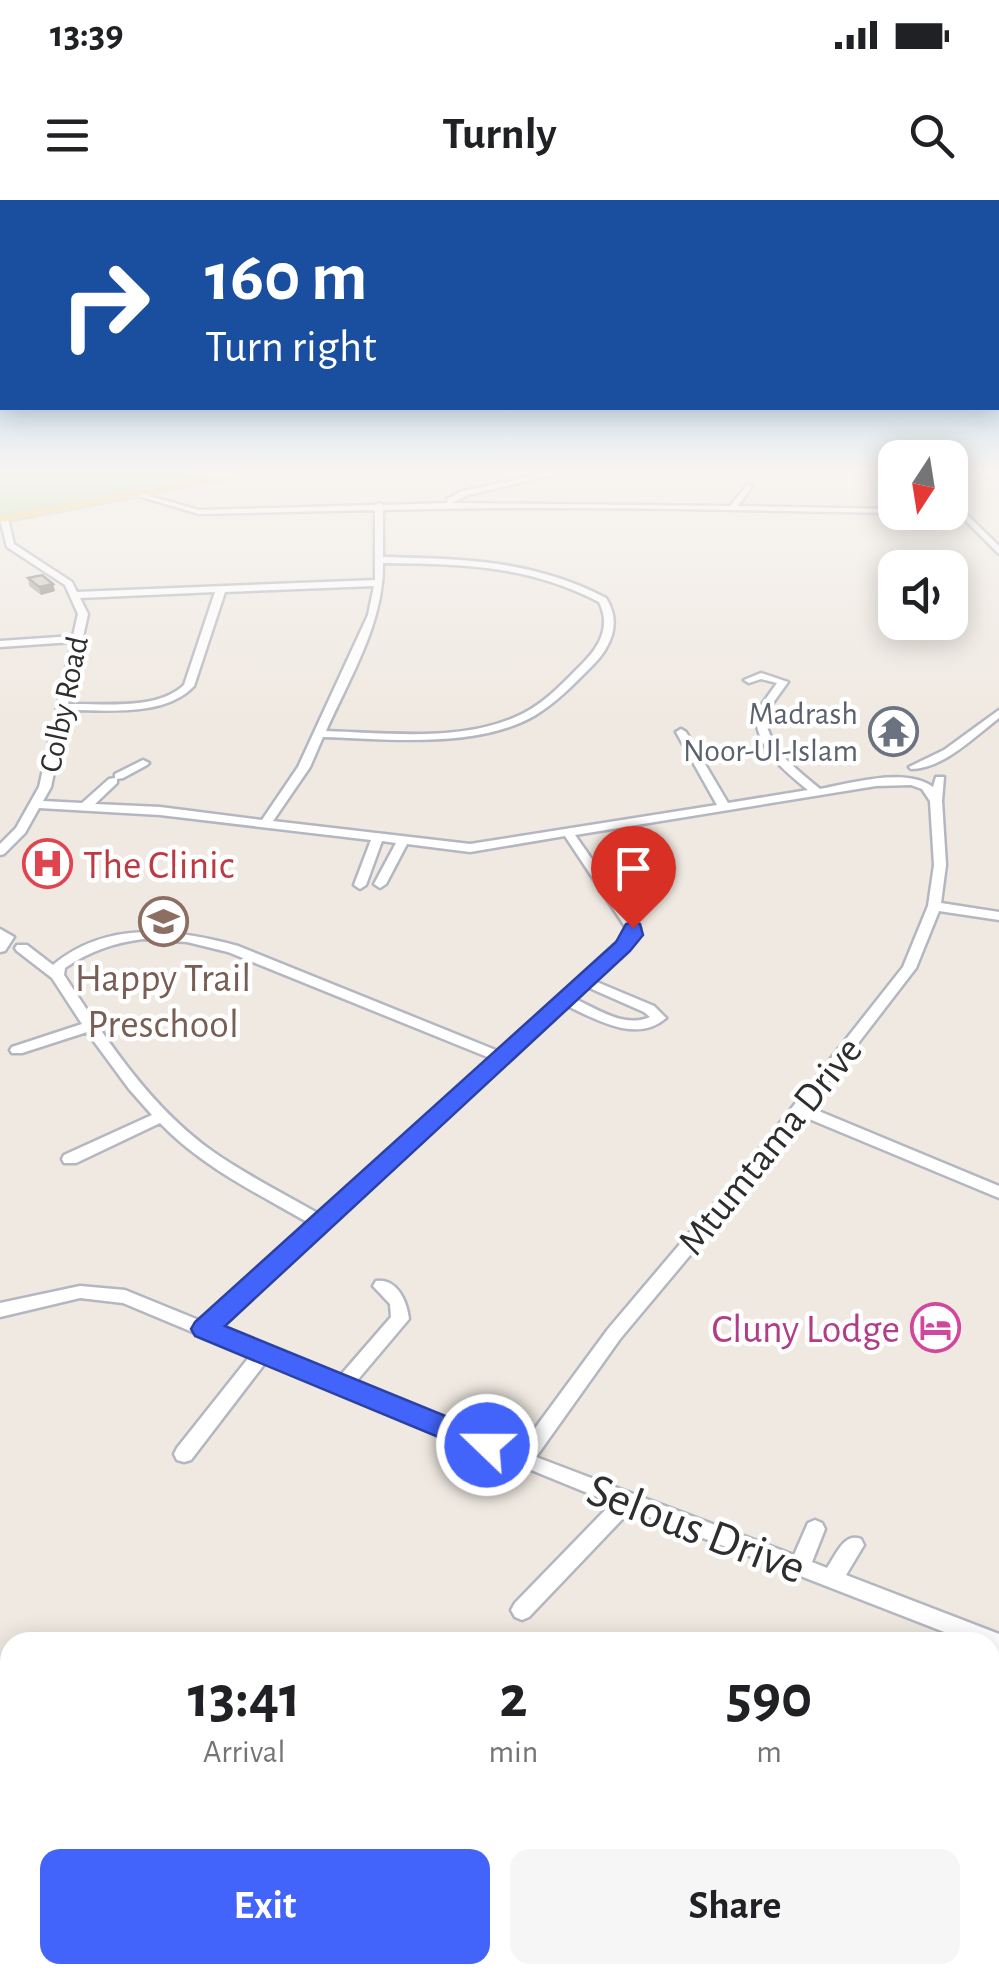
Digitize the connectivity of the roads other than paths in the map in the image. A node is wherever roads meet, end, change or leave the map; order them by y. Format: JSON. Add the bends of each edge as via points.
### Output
{"nodes":[{"id":1,"x":24,"y":554,"type":"edge"},
{"id":2,"x":379,"y":554,"type":"edge"},
{"id":3,"x":379,"y":560,"type":"junction"},
{"id":4,"x":378,"y":583,"type":"junction"},
{"id":5,"x":221,"y":589,"type":"junction"},
{"id":6,"x":76,"y":595,"type":"junction"},
{"id":7,"x":78,"y":639,"type":"junction"},
{"id":8,"x":0,"y":644,"type":"edge"},
{"id":9,"x":749,"y":680,"type":"dead end"},
{"id":10,"x":63,"y":707,"type":"junction"},
{"id":11,"x":999,"y":713,"type":"edge"},
{"id":12,"x":681,"y":732,"type":"dead end"},
{"id":13,"x":320,"y":734,"type":"junction"},
{"id":14,"x":948,"y":752,"type":"junction"},
{"id":15,"x":142,"y":763,"type":"dead end"},
{"id":16,"x":912,"y":769,"type":"junction"},
{"id":17,"x":940,"y":776,"type":"junction"},
{"id":18,"x":918,"y":781,"type":"junction"},
{"id":19,"x":876,"y":784,"type":"junction"},
{"id":20,"x":816,"y":791,"type":"junction"},
{"id":21,"x":936,"y":801,"type":"junction"},
{"id":22,"x":38,"y":804,"type":"junction"},
{"id":23,"x":86,"y":806,"type":"junction"},
{"id":24,"x":724,"y":807,"type":"junction"},
{"id":25,"x":264,"y":824,"type":"junction"},
{"id":26,"x":569,"y":834,"type":"junction"},
{"id":27,"x":376,"y":838,"type":"junction"},
{"id":28,"x":402,"y":842,"type":"junction"},
{"id":29,"x":0,"y":851,"type":"edge"},
{"id":30,"x":380,"y":884,"type":"dead end"},
{"id":31,"x":360,"y":885,"type":"dead end"},
{"id":32,"x":934,"y":906,"type":"junction"},
{"id":33,"x":999,"y":916,"type":"edge"},
{"id":34,"x":0,"y":932,"type":"edge"},
{"id":35,"x":0,"y":948,"type":"edge"},
{"id":36,"x":22,"y":948,"type":"dead end"},
{"id":37,"x":57,"y":975,"type":"junction"},
{"id":38,"x":584,"y":981,"type":"junction"},
{"id":39,"x":624,"y":998,"type":"junction"},
{"id":40,"x":564,"y":999,"type":"junction"},
{"id":41,"x":603,"y":1014,"type":"junction"},
{"id":42,"x":90,"y":1026,"type":"junction"},
{"id":43,"x":17,"y":1050,"type":"dead end"},
{"id":44,"x":500,"y":1057,"type":"junction"},
{"id":45,"x":798,"y":1108,"type":"junction"},
{"id":46,"x":162,"y":1116,"type":"junction"},
{"id":47,"x":70,"y":1159,"type":"dead end"},
{"id":48,"x":999,"y":1192,"type":"edge"},
{"id":49,"x":322,"y":1223,"type":"junction"},
{"id":50,"x":382,"y":1286,"type":"dead end"},
{"id":51,"x":0,"y":1310,"type":"edge"},
{"id":52,"x":204,"y":1329,"type":"junction"},
{"id":53,"x":263,"y":1354,"type":"junction"},
{"id":54,"x":342,"y":1386,"type":"junction"},
{"id":55,"x":184,"y":1454,"type":"dead end"},
{"id":56,"x":523,"y":1460,"type":"junction"},
{"id":57,"x":628,"y":1500,"type":"junction"},
{"id":58,"x":815,"y":1529,"type":"dead end"},
{"id":59,"x":854,"y":1545,"type":"dead end"},
{"id":60,"x":799,"y":1568,"type":"junction"},
{"id":61,"x":831,"y":1580,"type":"junction"},
{"id":62,"x":522,"y":1610,"type":"dead end"},
{"id":63,"x":968,"y":1632,"type":"edge"}],
"edges":[{"from":1,"to":6,"type":"street","name":"Colby Road"},
{"from":2,"to":3,"type":"street"},
{"from":3,"to":4,"type":"street"},
{"from":3,"to":13,"type":"street","via":[[535,572],[602,600],[608,638],[537,710],[518,720],[458,731]]},
{"from":4,"to":5,"type":"street"},
{"from":4,"to":13,"type":"street","via":[[373,614]]},
{"from":5,"to":6,"type":"street"},
{"from":5,"to":10,"type":"street","via":[[180,696]]},
{"from":6,"to":7,"type":"street","name":"Colby Road","via":[[83,614]]},
{"from":7,"to":8,"type":"street"},
{"from":7,"to":10,"type":"street","name":"Colby Road"},
{"from":9,"to":20,"type":"street","via":[[783,682],[760,714],[765,741]]},
{"from":10,"to":22,"type":"street","name":"Colby Road"},
{"from":11,"to":14,"type":"street"},
{"from":12,"to":24,"type":"street"},
{"from":13,"to":25,"type":"street"},
{"from":14,"to":16,"type":"street"},
{"from":14,"to":17,"type":"street","name":"Mtumtama Drive"},
{"from":15,"to":23,"type":"street"},
{"from":16,"to":17,"type":"street","via":[[932,768]]},
{"from":16,"to":18,"type":"street"},
{"from":16,"to":19,"type":"street"},
{"from":17,"to":18,"type":"street"},
{"from":17,"to":21,"type":"street","name":"Mtumtama Drive"},
{"from":18,"to":19,"type":"street"},
{"from":18,"to":21,"type":"street"},
{"from":19,"to":20,"type":"street"},
{"from":20,"to":24,"type":"street"},
{"from":21,"to":32,"type":"street","name":"Mtumtama Drive","via":[[940,865]]},
{"from":22,"to":23,"type":"street"},
{"from":22,"to":29,"type":"street","name":"Colby Road"},
{"from":23,"to":25,"type":"street"},
{"from":24,"to":26,"type":"street"},
{"from":25,"to":27,"type":"street"},
{"from":26,"to":28,"type":"street","via":[[470,848]]},
{"from":26,"to":38,"type":"street","via":[[633,928],[630,940]]},
{"from":27,"to":28,"type":"street"},
{"from":27,"to":31,"type":"street"},
{"from":28,"to":30,"type":"street"},
{"from":32,"to":33,"type":"street"},
{"from":32,"to":45,"type":"street","name":"Mtumtama Drive","via":[[909,968]]},
{"from":34,"to":35,"type":"street","via":[[7,938]]},
{"from":36,"to":37,"type":"street"},
{"from":37,"to":42,"type":"street"},
{"from":37,"to":44,"type":"street","via":[[64,962],[120,935],[200,940]]},
{"from":38,"to":39,"type":"street"},
{"from":38,"to":40,"type":"street"},
{"from":39,"to":41,"type":"street"},
{"from":39,"to":41,"type":"street","via":[[658,1018],[636,1028]]},
{"from":40,"to":41,"type":"street"},
{"from":40,"to":44,"type":"street"},
{"from":42,"to":43,"type":"street"},
{"from":42,"to":46,"type":"street"},
{"from":44,"to":49,"type":"street"},
{"from":45,"to":48,"type":"street"},
{"from":45,"to":56,"type":"street","name":"Mtumtama Drive","via":[[614,1334]]},
{"from":46,"to":47,"type":"street"},
{"from":46,"to":49,"type":"street","via":[[211,1158]]},
{"from":49,"to":52,"type":"street"},
{"from":50,"to":54,"type":"street","via":[[398,1302],[400,1318]]},
{"from":51,"to":52,"type":"street","name":"Selous Drive","via":[[68,1294],[110,1293]]},
{"from":52,"to":53,"type":"street","name":"Selous Drive"},
{"from":53,"to":54,"type":"street","name":"Selous Drive"},
{"from":53,"to":55,"type":"street"},
{"from":54,"to":56,"type":"street","name":"Selous Drive"},
{"from":56,"to":57,"type":"street","name":"Selous Drive"},
{"from":57,"to":60,"type":"street","name":"Selous Drive"},
{"from":57,"to":62,"type":"street"},
{"from":58,"to":60,"type":"street"},
{"from":59,"to":61,"type":"street"},
{"from":60,"to":61,"type":"street","name":"Selous Drive"},
{"from":61,"to":63,"type":"street","name":"Selous Drive"}]}
